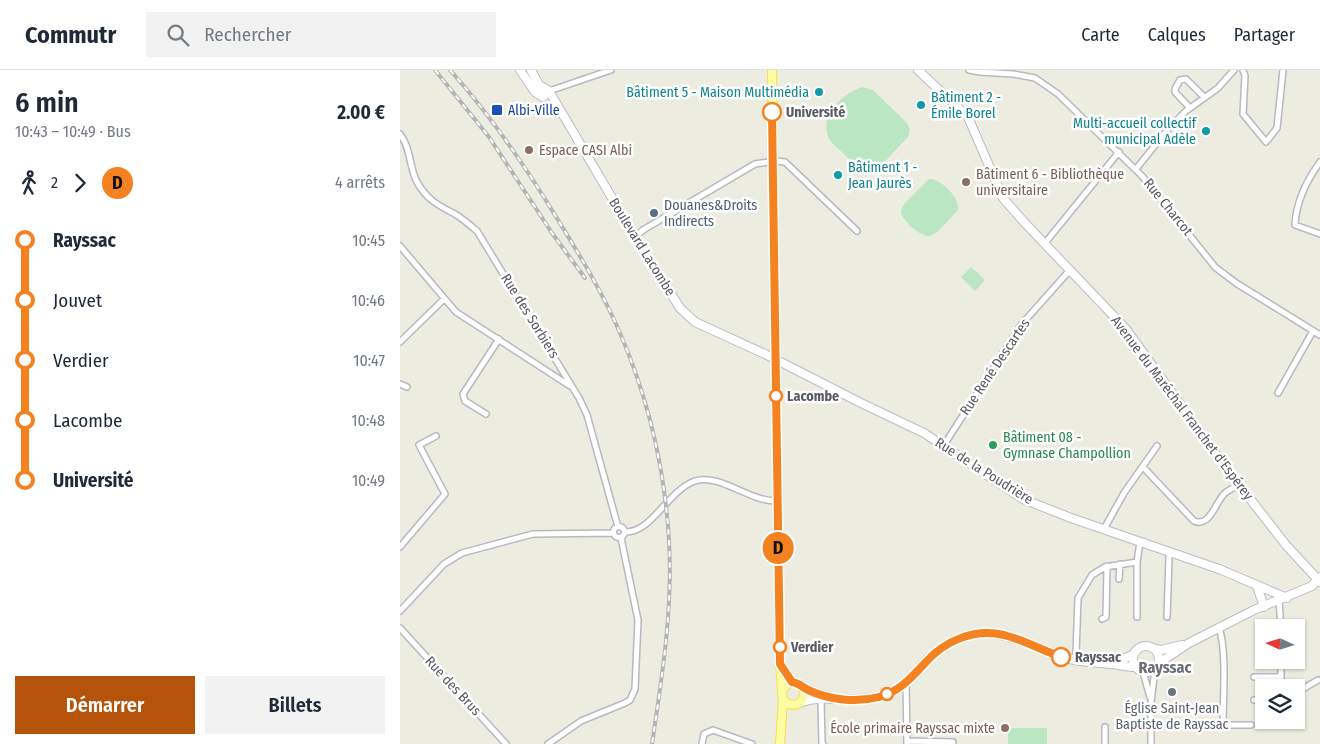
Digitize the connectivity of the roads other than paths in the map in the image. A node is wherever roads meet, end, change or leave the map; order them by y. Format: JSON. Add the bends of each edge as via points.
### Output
{"nodes":[{"id":1,"x":520,"y":70,"type":"edge"},
{"id":2,"x":531,"y":70,"type":"edge"},
{"id":3,"x":611,"y":70,"type":"edge"},
{"id":4,"x":772,"y":70,"type":"edge"},
{"id":5,"x":918,"y":70,"type":"edge"},
{"id":6,"x":969,"y":70,"type":"edge"},
{"id":7,"x":1234,"y":70,"type":"edge"},
{"id":8,"x":1243,"y":70,"type":"edge"},
{"id":9,"x":1283,"y":70,"type":"edge"},
{"id":10,"x":549,"y":91,"type":"junction"},
{"id":11,"x":1204,"y":97,"type":"junction"},
{"id":12,"x":1190,"y":108,"type":"junction"},
{"id":13,"x":400,"y":134,"type":"edge"},
{"id":14,"x":1119,"y":152,"type":"junction"},
{"id":15,"x":773,"y":161,"type":"junction"},
{"id":16,"x":1320,"y":162,"type":"edge"},
{"id":17,"x":1136,"y":169,"type":"junction"},
{"id":18,"x":857,"y":231,"type":"dead end"},
{"id":19,"x":1320,"y":234,"type":"edge"},
{"id":20,"x":635,"y":237,"type":"junction"},
{"id":21,"x":1045,"y":243,"type":"junction"},
{"id":22,"x":400,"y":246,"type":"edge"},
{"id":23,"x":1070,"y":270,"type":"junction"},
{"id":24,"x":444,"y":299,"type":"junction"},
{"id":25,"x":1313,"y":330,"type":"junction"},
{"id":26,"x":1320,"y":335,"type":"edge"},
{"id":27,"x":499,"y":340,"type":"junction"},
{"id":28,"x":400,"y":342,"type":"edge"},
{"id":29,"x":775,"y":360,"type":"junction"},
{"id":30,"x":559,"y":363,"type":"junction"},
{"id":31,"x":548,"y":372,"type":"junction"},
{"id":32,"x":400,"y":384,"type":"edge"},
{"id":33,"x":571,"y":387,"type":"junction"},
{"id":34,"x":407,"y":388,"type":"dead end"},
{"id":35,"x":1278,"y":393,"type":"dead end"},
{"id":36,"x":486,"y":414,"type":"dead end"},
{"id":37,"x":436,"y":436,"type":"dead end"},
{"id":38,"x":944,"y":445,"type":"junction"},
{"id":39,"x":1156,"y":446,"type":"dead end"},
{"id":40,"x":1142,"y":467,"type":"junction"},
{"id":41,"x":1239,"y":484,"type":"junction"},
{"id":42,"x":777,"y":501,"type":"junction"},
{"id":43,"x":618,"y":527,"type":"junction"},
{"id":44,"x":1104,"y":529,"type":"junction"},
{"id":45,"x":625,"y":532,"type":"junction"},
{"id":46,"x":613,"y":533,"type":"junction"},
{"id":47,"x":621,"y":538,"type":"junction"},
{"id":48,"x":1140,"y":542,"type":"junction"},
{"id":49,"x":400,"y":547,"type":"edge"},
{"id":50,"x":1170,"y":552,"type":"junction"},
{"id":51,"x":1137,"y":562,"type":"junction"},
{"id":52,"x":1120,"y":564,"type":"junction"},
{"id":53,"x":1108,"y":566,"type":"junction"},
{"id":54,"x":1119,"y":579,"type":"dead end"},
{"id":55,"x":1320,"y":580,"type":"edge"},
{"id":56,"x":1257,"y":586,"type":"junction"},
{"id":57,"x":1282,"y":599,"type":"junction"},
{"id":58,"x":1264,"y":606,"type":"junction"},
{"id":59,"x":400,"y":611,"type":"edge"},
{"id":60,"x":1138,"y":618,"type":"dead end"},
{"id":61,"x":1167,"y":618,"type":"dead end"},
{"id":62,"x":1102,"y":619,"type":"dead end"},
{"id":63,"x":1281,"y":619,"type":"edge"},
{"id":64,"x":400,"y":628,"type":"edge"},
{"id":65,"x":1219,"y":628,"type":"junction"},
{"id":66,"x":1189,"y":643,"type":"junction"},
{"id":67,"x":1155,"y":649,"type":"junction"},
{"id":68,"x":1134,"y":654,"type":"junction"},
{"id":69,"x":1073,"y":660,"type":"junction"},
{"id":70,"x":780,"y":664,"type":"junction"},
{"id":71,"x":1112,"y":664,"type":"junction"},
{"id":72,"x":1157,"y":666,"type":"junction"},
{"id":73,"x":1135,"y":667,"type":"junction"},
{"id":74,"x":1281,"y":669,"type":"edge"},
{"id":75,"x":1143,"y":672,"type":"junction"},
{"id":76,"x":1281,"y":676,"type":"joint"},
{"id":77,"x":1254,"y":677,"type":"dead end"},
{"id":78,"x":1318,"y":680,"type":"dead end"},
{"id":79,"x":792,"y":682,"type":"junction"},
{"id":80,"x":906,"y":683,"type":"junction"},
{"id":81,"x":801,"y":686,"type":"junction"},
{"id":82,"x":1305,"y":688,"type":"edge"},
{"id":83,"x":782,"y":689,"type":"junction"},
{"id":84,"x":821,"y":699,"type":"junction"},
{"id":85,"x":838,"y":699,"type":"junction"},
{"id":86,"x":783,"y":700,"type":"junction"},
{"id":87,"x":1151,"y":702,"type":"junction"},
{"id":88,"x":795,"y":704,"type":"junction"},
{"id":89,"x":783,"y":710,"type":"junction"},
{"id":90,"x":1204,"y":724,"type":"dead end"},
{"id":91,"x":1223,"y":725,"type":"junction"},
{"id":92,"x":1251,"y":725,"type":"dead end"},
{"id":93,"x":1106,"y":727,"type":"dead end"},
{"id":94,"x":953,"y":742,"type":"dead end"},
{"id":95,"x":907,"y":743,"type":"edge"},
{"id":96,"x":927,"y":743,"type":"edge"},
{"id":97,"x":506,"y":744,"type":"edge"},
{"id":98,"x":548,"y":744,"type":"edge"},
{"id":99,"x":702,"y":744,"type":"edge"},
{"id":100,"x":752,"y":744,"type":"edge"},
{"id":101,"x":780,"y":744,"type":"edge"},
{"id":102,"x":823,"y":744,"type":"edge"},
{"id":103,"x":1105,"y":744,"type":"edge"},
{"id":104,"x":1151,"y":744,"type":"edge"}],
"edges":[{"from":1,"to":10,"type":"street","via":[[534,92],[543,96]]},
{"from":2,"to":10,"type":"street","name":"Boulevard Lacombe","via":[[539,85]]},
{"from":3,"to":10,"type":"street"},
{"from":4,"to":15,"type":"main road"},
{"from":5,"to":21,"type":"street","name":"Avenue du Maréchal Franchet d'Espérey","via":[[968,117],[1004,198]]},
{"from":6,"to":14,"type":"street","name":"Rue Charcot","via":[[1035,78],[1058,94]]},
{"from":7,"to":11,"type":"street","via":[[1218,88]]},
{"from":8,"to":9,"type":"street","via":[[1243,114],[1266,142],[1277,128]]},
{"from":10,"to":20,"type":"street","name":"Boulevard Lacombe"},
{"from":11,"to":12,"type":"street"},
{"from":11,"to":12,"type":"street","via":[[1186,79],[1180,80],[1175,92]]},
{"from":12,"to":17,"type":"street"},
{"from":13,"to":30,"type":"street","name":"Rue des Sorbiers","via":[[410,154],[414,174],[426,195],[477,231]]},
{"from":14,"to":17,"type":"street","name":"Rue Charcot"},
{"from":14,"to":21,"type":"street"},
{"from":15,"to":18,"type":"street","via":[[784,162]]},
{"from":15,"to":20,"type":"street","via":[[755,164]]},
{"from":15,"to":29,"type":"main road"},
{"from":16,"to":19,"type":"street","via":[[1309,179],[1295,225]]},
{"from":17,"to":25,"type":"street","name":"Rue Charcot","via":[[1214,267]]},
{"from":20,"to":29,"type":"street","name":"Boulevard Lacombe","via":[[688,316]]},
{"from":21,"to":23,"type":"street","name":"Avenue du Maréchal Franchet d'Espérey"},
{"from":22,"to":24,"type":"street"},
{"from":23,"to":38,"type":"street","name":"Rue René Descartes","via":[[1021,325]]},
{"from":23,"to":41,"type":"street","name":"Avenue du Maréchal Franchet d'Espérey","via":[[1126,329]]},
{"from":24,"to":27,"type":"street","via":[[456,312]]},
{"from":24,"to":28,"type":"street"},
{"from":25,"to":26,"type":"street","name":"Rue Charcot"},
{"from":25,"to":35,"type":"street"},
{"from":27,"to":31,"type":"street"},
{"from":27,"to":36,"type":"street","via":[[463,394],[465,401]]},
{"from":29,"to":38,"type":"street","name":"Rue de la Poudrière"},
{"from":29,"to":42,"type":"main road"},
{"from":30,"to":31,"type":"street"},
{"from":30,"to":33,"type":"street","name":"Rue des Sorbiers"},
{"from":31,"to":33,"type":"street"},
{"from":32,"to":34,"type":"street"},
{"from":33,"to":43,"type":"street","name":"Rue des Sorbiers","via":[[587,414]]},
{"from":37,"to":49,"type":"street","via":[[419,445],[444,494]]},
{"from":38,"to":44,"type":"street","name":"Rue de la Poudrière","via":[[1023,499]]},
{"from":39,"to":40,"type":"street"},
{"from":40,"to":41,"type":"street","via":[[1198,523],[1204,522],[1225,493]]},
{"from":40,"to":44,"type":"street"},
{"from":41,"to":55,"type":"street","name":"Avenue du Maréchal Franchet d'Espérey","via":[[1286,545]]},
{"from":42,"to":45,"type":"street","via":[[745,494],[712,480],[696,481],[679,491],[638,530]]},
{"from":42,"to":70,"type":"main road"},
{"from":43,"to":45,"type":"street"},
{"from":43,"to":46,"type":"street"},
{"from":44,"to":48,"type":"street","name":"Rue de la Poudrière"},
{"from":45,"to":47,"type":"street"},
{"from":46,"to":47,"type":"street"},
{"from":46,"to":59,"type":"street","via":[[532,534],[462,553],[444,564]]},
{"from":47,"to":98,"type":"street","via":[[638,620],[633,695],[630,700],[581,721]]},
{"from":48,"to":50,"type":"street","name":"Rue de la Poudrière"},
{"from":48,"to":51,"type":"street"},
{"from":50,"to":56,"type":"street","name":"Rue de la Poudrière"},
{"from":50,"to":61,"type":"street"},
{"from":51,"to":52,"type":"street"},
{"from":51,"to":60,"type":"street"},
{"from":52,"to":53,"type":"street"},
{"from":52,"to":54,"type":"street"},
{"from":53,"to":62,"type":"street","via":[[1106,617]]},
{"from":53,"to":69,"type":"street","via":[[1092,575],[1078,598],[1076,654]]},
{"from":55,"to":57,"type":"street"},
{"from":56,"to":57,"type":"street","name":"Rue de la Poudrière"},
{"from":56,"to":58,"type":"street"},
{"from":57,"to":58,"type":"street"},
{"from":57,"to":63,"type":"street"},
{"from":58,"to":65,"type":"street"},
{"from":64,"to":97,"type":"street","name":"Rue des Brus"},
{"from":65,"to":66,"type":"street"},
{"from":65,"to":91,"type":"street","via":[[1223,648]]},
{"from":66,"to":67,"type":"street"},
{"from":66,"to":72,"type":"street"},
{"from":67,"to":68,"type":"street","via":[[1143,646]]},
{"from":67,"to":72,"type":"street","via":[[1159,656]]},
{"from":68,"to":71,"type":"street"},
{"from":68,"to":73,"type":"street"},
{"from":69,"to":71,"type":"street"},
{"from":69,"to":80,"type":"street","via":[[1005,635],[970,635],[953,641],[930,657]]},
{"from":70,"to":79,"type":"main road"},
{"from":70,"to":83,"type":"main road"},
{"from":71,"to":73,"type":"street"},
{"from":72,"to":75,"type":"street"},
{"from":72,"to":87,"type":"street"},
{"from":73,"to":75,"type":"street"},
{"from":74,"to":76,"type":"street"},
{"from":75,"to":87,"type":"street"},
{"from":76,"to":77,"type":"street"},
{"from":78,"to":82,"type":"street"},
{"from":79,"to":81,"type":"main road"},
{"from":79,"to":83,"type":"main road"},
{"from":80,"to":85,"type":"street","via":[[880,697]]},
{"from":80,"to":95,"type":"street"},
{"from":81,"to":85,"type":"street"},
{"from":81,"to":88,"type":"main road","via":[[804,696]]},
{"from":83,"to":86,"type":"main road"},
{"from":84,"to":85,"type":"street"},
{"from":84,"to":88,"type":"street","via":[[812,698]]},
{"from":84,"to":102,"type":"street"},
{"from":86,"to":88,"type":"main road"},
{"from":86,"to":89,"type":"main road"},
{"from":87,"to":104,"type":"street"},
{"from":88,"to":89,"type":"main road"},
{"from":89,"to":101,"type":"main road"},
{"from":90,"to":91,"type":"street"},
{"from":91,"to":92,"type":"street"},
{"from":93,"to":103,"type":"street"},
{"from":94,"to":96,"type":"street"},
{"from":95,"to":96,"type":"street"},
{"from":99,"to":100,"type":"street","via":[[704,734],[713,730]]}]}
